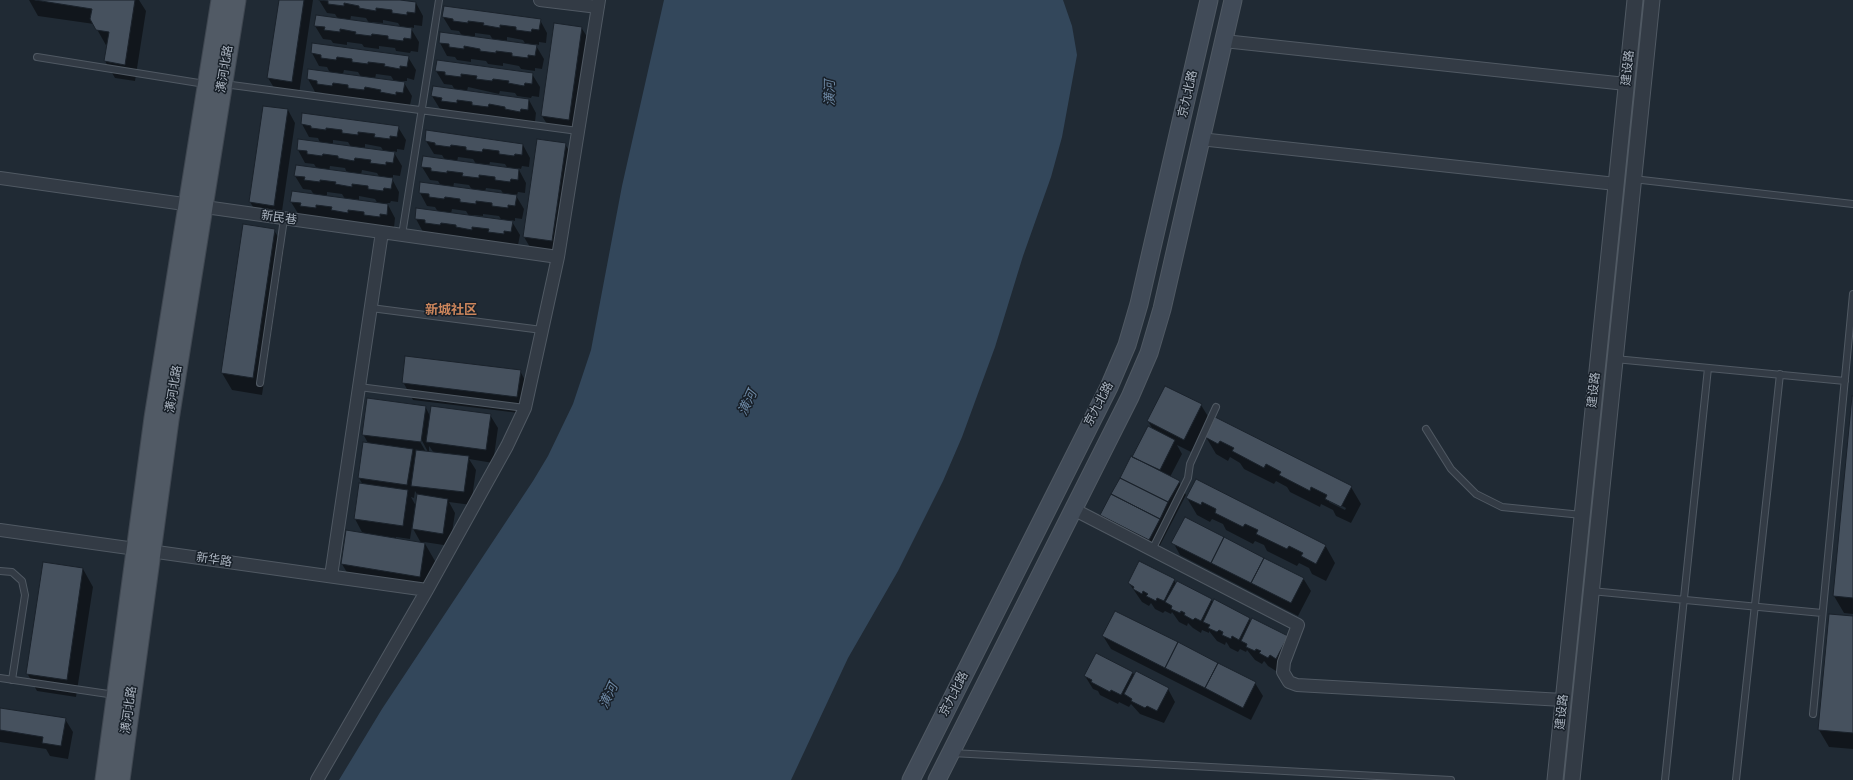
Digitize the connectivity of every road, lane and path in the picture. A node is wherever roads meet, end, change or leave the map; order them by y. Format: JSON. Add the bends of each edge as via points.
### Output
{"nodes":[{"id":1,"x":221,"y":0,"type":"edge"},
{"id":2,"x":236,"y":0,"type":"edge"},
{"id":3,"x":438,"y":0,"type":"edge"},
{"id":4,"x":540,"y":0,"type":"edge"},
{"id":5,"x":1209,"y":0,"type":"edge"},
{"id":6,"x":1233,"y":0,"type":"edge"},
{"id":7,"x":1635,"y":0,"type":"edge"},
{"id":8,"x":1652,"y":0,"type":"edge"},
{"id":9,"x":598,"y":3,"type":"edge"},
{"id":10,"x":1224,"y":41,"type":"junction"},
{"id":11,"x":37,"y":57,"type":"dead end"},
{"id":12,"x":215,"y":84,"type":"junction"},
{"id":13,"x":1626,"y":84,"type":"junction"},
{"id":14,"x":421,"y":110,"type":"junction"},
{"id":15,"x":578,"y":131,"type":"junction"},
{"id":16,"x":1200,"y":139,"type":"junction"},
{"id":17,"x":0,"y":178,"type":"edge"},
{"id":18,"x":1633,"y":179,"type":"junction"},
{"id":19,"x":1616,"y":184,"type":"junction"},
{"id":20,"x":1853,"y":204,"type":"edge"},
{"id":21,"x":196,"y":206,"type":"junction"},
{"id":22,"x":284,"y":218,"type":"junction"},
{"id":23,"x":382,"y":232,"type":"junction"},
{"id":24,"x":402,"y":235,"type":"junction"},
{"id":25,"x":558,"y":257,"type":"junction"},
{"id":26,"x":1853,"y":294,"type":"edge"},
{"id":27,"x":371,"y":308,"type":"junction"},
{"id":28,"x":542,"y":330,"type":"junction"},
{"id":29,"x":1615,"y":359,"type":"junction"},
{"id":30,"x":1708,"y":368,"type":"junction"},
{"id":31,"x":1780,"y":374,"type":"junction"},
{"id":32,"x":1845,"y":380,"type":"junction"},
{"id":33,"x":260,"y":383,"type":"dead end"},
{"id":34,"x":359,"y":387,"type":"junction"},
{"id":35,"x":1216,"y":407,"type":"dead end"},
{"id":36,"x":525,"y":408,"type":"junction"},
{"id":37,"x":1426,"y":429,"type":"dead end"},
{"id":38,"x":1073,"y":509,"type":"junction"},
{"id":39,"x":1582,"y":515,"type":"junction"},
{"id":40,"x":0,"y":530,"type":"edge"},
{"id":41,"x":144,"y":550,"type":"junction"},
{"id":42,"x":1152,"y":550,"type":"junction"},
{"id":43,"x":0,"y":571,"type":"edge"},
{"id":44,"x":331,"y":576,"type":"junction"},
{"id":45,"x":427,"y":590,"type":"junction"},
{"id":46,"x":1591,"y":591,"type":"junction"},
{"id":47,"x":1684,"y":600,"type":"junction"},
{"id":48,"x":1754,"y":607,"type":"junction"},
{"id":49,"x":1822,"y":613,"type":"junction"},
{"id":50,"x":0,"y":678,"type":"edge"},
{"id":51,"x":12,"y":680,"type":"junction"},
{"id":52,"x":116,"y":695,"type":"junction"},
{"id":53,"x":1563,"y":700,"type":"junction"},
{"id":54,"x":1813,"y":714,"type":"dead end"},
{"id":55,"x":951,"y":753,"type":"junction"},
{"id":56,"x":105,"y":780,"type":"edge"},
{"id":57,"x":120,"y":780,"type":"edge"},
{"id":58,"x":317,"y":780,"type":"edge"},
{"id":59,"x":911,"y":780,"type":"edge"},
{"id":60,"x":937,"y":780,"type":"edge"},
{"id":61,"x":1451,"y":780,"type":"edge"},
{"id":62,"x":1555,"y":780,"type":"edge"},
{"id":63,"x":1572,"y":780,"type":"edge"},
{"id":64,"x":1665,"y":780,"type":"edge"},
{"id":65,"x":1736,"y":780,"type":"edge"}],
"edges":[{"from":1,"to":12,"type":"main road","name":"潢河北路"},
{"from":2,"to":12,"type":"main road","name":"潢河北路"},
{"from":3,"to":14,"type":"lane"},
{"from":4,"to":9,"type":"street"},
{"from":5,"to":59,"type":"main road","name":"京九北路","via":[[1127,345],[1109,387]]},
{"from":6,"to":10,"type":"main road","name":"京九北路"},
{"from":7,"to":13,"type":"street","name":"建设路"},
{"from":8,"to":18,"type":"street","name":"建设路"},
{"from":9,"to":15,"type":"street"},
{"from":10,"to":13,"type":"street"},
{"from":10,"to":16,"type":"main road","name":"京九北路"},
{"from":11,"to":12,"type":"lane"},
{"from":12,"to":14,"type":"lane"},
{"from":12,"to":21,"type":"main road","name":"潢河北路"},
{"from":13,"to":19,"type":"street","name":"建设路"},
{"from":14,"to":15,"type":"lane"},
{"from":14,"to":24,"type":"lane"},
{"from":15,"to":25,"type":"street"},
{"from":16,"to":19,"type":"street"},
{"from":16,"to":38,"type":"main road","name":"京九北路","via":[[1162,309],[1149,353]]},
{"from":17,"to":21,"type":"street","name":"新民巷"},
{"from":18,"to":20,"type":"lane"},
{"from":18,"to":29,"type":"street","name":"建设路"},
{"from":19,"to":39,"type":"street","name":"建设路"},
{"from":21,"to":22,"type":"street","name":"新民巷"},
{"from":21,"to":41,"type":"main road","name":"潢河北路","via":[[154,418]]},
{"from":22,"to":23,"type":"street","name":"新民巷"},
{"from":22,"to":33,"type":"lane"},
{"from":23,"to":24,"type":"street","name":"新民巷"},
{"from":23,"to":27,"type":"street"},
{"from":24,"to":25,"type":"street","name":"新民巷"},
{"from":25,"to":28,"type":"street"},
{"from":26,"to":32,"type":"lane"},
{"from":27,"to":28,"type":"lane"},
{"from":27,"to":34,"type":"street"},
{"from":28,"to":36,"type":"street"},
{"from":29,"to":30,"type":"lane"},
{"from":29,"to":46,"type":"street","name":"建设路"},
{"from":30,"to":31,"type":"lane"},
{"from":30,"to":47,"type":"lane"},
{"from":31,"to":32,"type":"lane"},
{"from":31,"to":48,"type":"lane"},
{"from":32,"to":49,"type":"lane"},
{"from":34,"to":36,"type":"lane"},
{"from":34,"to":44,"type":"street"},
{"from":35,"to":42,"type":"lane","via":[[1190,464],[1188,478]]},
{"from":36,"to":45,"type":"street","via":[[507,446]]},
{"from":37,"to":39,"type":"lane","via":[[1451,469],[1476,494],[1502,507]]},
{"from":38,"to":42,"type":"street"},
{"from":38,"to":55,"type":"main road","name":"京九北路"},
{"from":39,"to":53,"type":"street","name":"建设路"},
{"from":40,"to":41,"type":"street","name":"新华路"},
{"from":41,"to":44,"type":"street","name":"新华路"},
{"from":41,"to":52,"type":"main road","name":"潢河北路"},
{"from":41,"to":57,"type":"main road","name":"潢河北路"},
{"from":42,"to":53,"type":"street","via":[[1298,625],[1284,662],[1283,672],[1289,682],[1297,685]]},
{"from":43,"to":51,"type":"lane","via":[[12,572],[22,582],[25,595]]},
{"from":44,"to":45,"type":"street","name":"新华路"},
{"from":45,"to":58,"type":"street"},
{"from":46,"to":47,"type":"lane"},
{"from":46,"to":63,"type":"street","name":"建设路"},
{"from":47,"to":48,"type":"lane"},
{"from":47,"to":64,"type":"lane"},
{"from":48,"to":49,"type":"lane"},
{"from":48,"to":65,"type":"lane"},
{"from":49,"to":54,"type":"lane"},
{"from":50,"to":51,"type":"lane"},
{"from":51,"to":52,"type":"lane"},
{"from":52,"to":56,"type":"main road","name":"潢河北路"},
{"from":53,"to":62,"type":"street","name":"建设路"},
{"from":55,"to":60,"type":"main road","name":"京九北路"},
{"from":55,"to":61,"type":"lane"}]}
